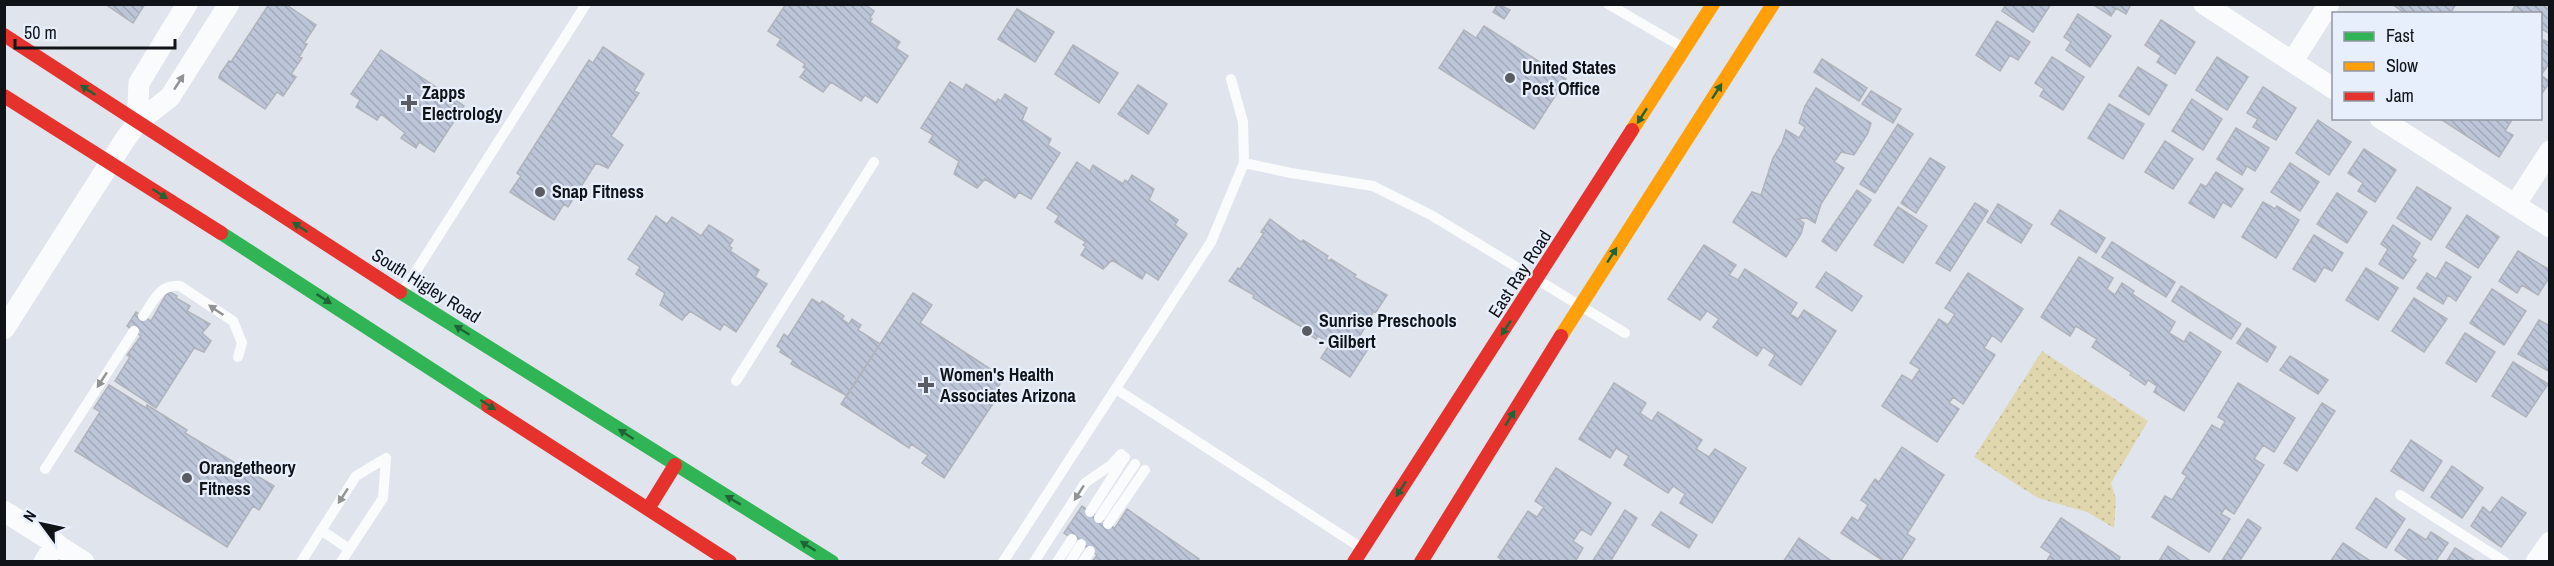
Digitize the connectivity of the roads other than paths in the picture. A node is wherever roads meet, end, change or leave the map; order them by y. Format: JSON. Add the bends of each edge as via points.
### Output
{"nodes":[{"id":1,"x":187,"y":4,"type":"edge"},
{"id":2,"x":229,"y":4,"type":"edge"},
{"id":3,"x":586,"y":4,"type":"edge"},
{"id":4,"x":1608,"y":4,"type":"edge"},
{"id":5,"x":1713,"y":4,"type":"edge"},
{"id":6,"x":1773,"y":4,"type":"edge"},
{"id":7,"x":2204,"y":4,"type":"edge"},
{"id":8,"x":2329,"y":4,"type":"edge"},
{"id":9,"x":4,"y":35,"type":"edge"},
{"id":10,"x":1685,"y":49,"type":"junction"},
{"id":11,"x":2292,"y":62,"type":"junction"},
{"id":12,"x":1231,"y":78,"type":"dead end"},
{"id":13,"x":2332,"y":88,"type":"edge"},
{"id":14,"x":4,"y":96,"type":"edge"},
{"id":15,"x":2383,"y":120,"type":"edge"},
{"id":16,"x":137,"y":123,"type":"junction"},
{"id":17,"x":2550,"y":151,"type":"edge"},
{"id":18,"x":111,"y":162,"type":"junction"},
{"id":19,"x":874,"y":162,"type":"dead end"},
{"id":20,"x":1244,"y":163,"type":"junction"},
{"id":21,"x":2516,"y":205,"type":"junction"},
{"id":22,"x":2550,"y":227,"type":"edge"},
{"id":23,"x":1538,"y":279,"type":"junction"},
{"id":24,"x":402,"y":293,"type":"junction"},
{"id":25,"x":1580,"y":304,"type":"junction"},
{"id":26,"x":143,"y":316,"type":"dead end"},
{"id":27,"x":4,"y":329,"type":"edge"},
{"id":28,"x":134,"y":331,"type":"dead end"},
{"id":29,"x":1624,"y":333,"type":"dead end"},
{"id":30,"x":238,"y":357,"type":"dead end"},
{"id":31,"x":735,"y":381,"type":"dead end"},
{"id":32,"x":1116,"y":389,"type":"junction"},
{"id":33,"x":1135,"y":464,"type":"dead end"},
{"id":34,"x":675,"y":465,"type":"junction"},
{"id":35,"x":45,"y":470,"type":"dead end"},
{"id":36,"x":1145,"y":470,"type":"dead end"},
{"id":37,"x":2400,"y":495,"type":"dead end"},
{"id":38,"x":648,"y":509,"type":"junction"},
{"id":39,"x":4,"y":511,"type":"edge"},
{"id":40,"x":1099,"y":518,"type":"junction"},
{"id":41,"x":321,"y":530,"type":"junction"},
{"id":42,"x":2550,"y":542,"type":"edge"},
{"id":43,"x":56,"y":543,"type":"junction"},
{"id":44,"x":1081,"y":544,"type":"junction"},
{"id":45,"x":349,"y":549,"type":"junction"},
{"id":46,"x":1362,"y":549,"type":"junction"},
{"id":47,"x":44,"y":561,"type":"edge"},
{"id":48,"x":84,"y":561,"type":"edge"},
{"id":49,"x":301,"y":561,"type":"edge"},
{"id":50,"x":341,"y":561,"type":"edge"},
{"id":51,"x":730,"y":561,"type":"edge"},
{"id":52,"x":832,"y":561,"type":"edge"},
{"id":53,"x":1003,"y":561,"type":"edge"},
{"id":54,"x":1034,"y":561,"type":"edge"},
{"id":55,"x":1057,"y":561,"type":"edge"},
{"id":56,"x":1070,"y":561,"type":"edge"},
{"id":57,"x":1083,"y":561,"type":"edge"},
{"id":58,"x":1354,"y":561,"type":"edge"},
{"id":59,"x":1421,"y":561,"type":"edge"},
{"id":60,"x":2505,"y":561,"type":"edge"},
{"id":61,"x":2536,"y":561,"type":"edge"}],
"edges":[{"from":1,"to":16,"type":"street","via":[[139,83]]},
{"from":16,"to":2,"type":"street","one_way":true,"via":[[170,97]]},
{"from":3,"to":24,"type":"lane"},
{"from":4,"to":10,"type":"lane"},
{"from":5,"to":10,"type":"main road","name":"East Ray Road"},
{"from":25,"to":6,"type":"main road","one_way":true},
{"from":7,"to":11,"type":"street"},
{"from":8,"to":11,"type":"street"},
{"from":16,"to":9,"type":"main road","name":"South Higley Road","one_way":true},
{"from":10,"to":23,"type":"main road","name":"East Ray Road","one_way":true},
{"from":11,"to":13,"type":"street"},
{"from":12,"to":20,"type":"lane","via":[[1243,122]]},
{"from":14,"to":18,"type":"main road"},
{"from":15,"to":21,"type":"street"},
{"from":16,"to":18,"type":"street"},
{"from":24,"to":16,"type":"main road","name":"South Higley Road","one_way":true},
{"from":17,"to":21,"type":"street"},
{"from":18,"to":27,"type":"street"},
{"from":18,"to":38,"type":"main road","one_way":true},
{"from":19,"to":31,"type":"lane"},
{"from":20,"to":23,"type":"lane","via":[[1372,186],[1431,215]]},
{"from":20,"to":32,"type":"lane","via":[[1211,242]]},
{"from":21,"to":22,"type":"street"},
{"from":23,"to":25,"type":"lane"},
{"from":23,"to":46,"type":"main road","name":"East Ray Road","one_way":true},
{"from":34,"to":24,"type":"main road","name":"South Higley Road","one_way":true},
{"from":25,"to":29,"type":"lane"},
{"from":59,"to":25,"type":"main road","one_way":true},
{"from":30,"to":26,"type":"lane","one_way":true,"via":[[242,343],[233,321],[180,286],[171,284],[160,291]]},
{"from":28,"to":35,"type":"lane","one_way":true},
{"from":32,"to":46,"type":"lane"},
{"from":32,"to":53,"type":"lane"},
{"from":33,"to":40,"type":"lane"},
{"from":34,"to":38,"type":"main road"},
{"from":52,"to":34,"type":"main road","name":"South Higley Road","one_way":true},
{"from":36,"to":40,"type":"lane"},
{"from":37,"to":60,"type":"lane"},
{"from":38,"to":51,"type":"main road"},
{"from":39,"to":43,"type":"street"},
{"from":40,"to":54,"type":"lane","one_way":true,"via":[[1123,455],[1085,483]]},
{"from":41,"to":45,"type":"lane"},
{"from":45,"to":41,"type":"lane","one_way":true,"via":[[383,498],[386,458],[356,476]]},
{"from":41,"to":49,"type":"lane"},
{"from":42,"to":61,"type":"street"},
{"from":43,"to":47,"type":"street"},
{"from":43,"to":48,"type":"street"},
{"from":44,"to":55,"type":"lane"},
{"from":44,"to":56,"type":"lane"},
{"from":44,"to":57,"type":"lane"},
{"from":45,"to":50,"type":"lane"},
{"from":46,"to":58,"type":"main road","name":"East Ray Road"}]}
